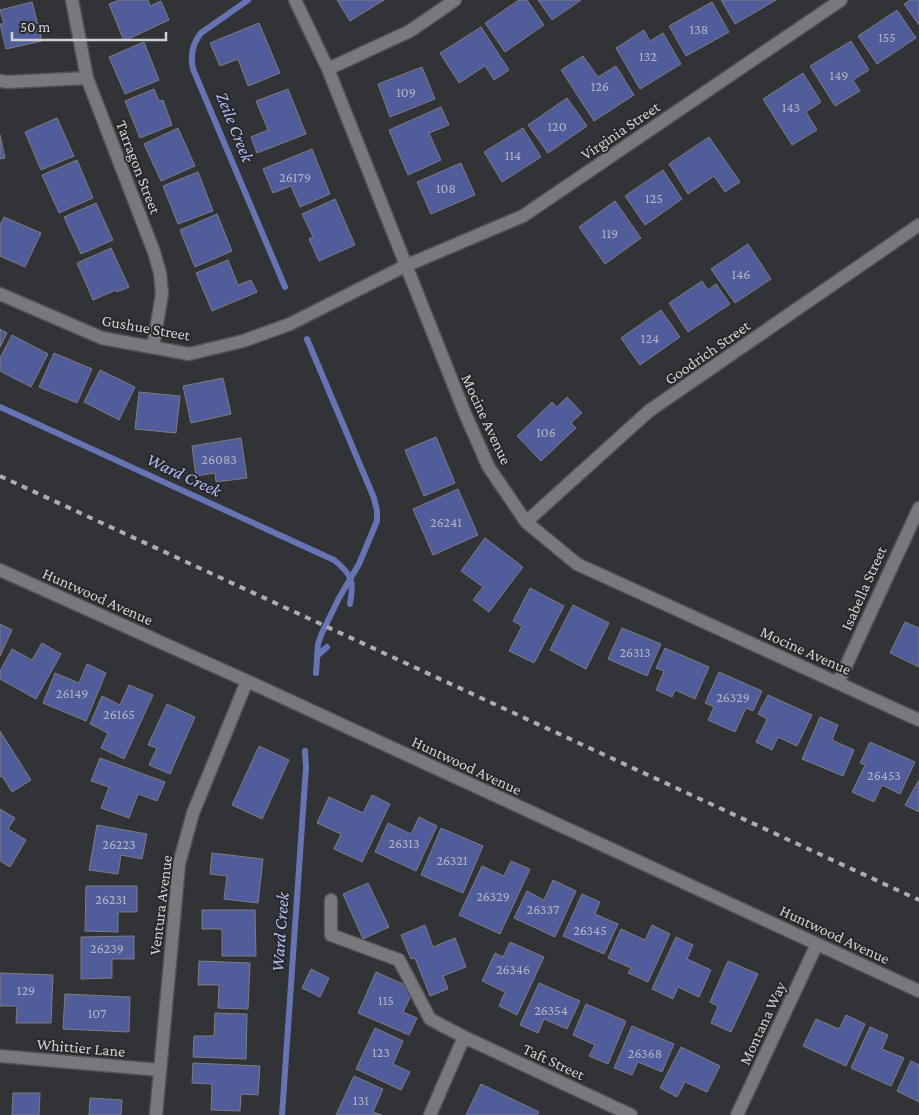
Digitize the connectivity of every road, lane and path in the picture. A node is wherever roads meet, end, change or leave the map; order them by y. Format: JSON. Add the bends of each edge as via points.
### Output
{"nodes":[{"id":1,"x":72,"y":0,"type":"edge"},
{"id":2,"x":295,"y":0,"type":"edge"},
{"id":3,"x":455,"y":0,"type":"edge"},
{"id":4,"x":840,"y":0,"type":"edge"},
{"id":5,"x":328,"y":68,"type":"junction"},
{"id":6,"x":87,"y":78,"type":"junction"},
{"id":7,"x":0,"y":81,"type":"edge"},
{"id":8,"x":919,"y":225,"type":"edge"},
{"id":9,"x":405,"y":266,"type":"junction"},
{"id":10,"x":0,"y":294,"type":"edge"},
{"id":11,"x":290,"y":324,"type":"joint"},
{"id":12,"x":153,"y":347,"type":"junction"},
{"id":13,"x":919,"y":508,"type":"edge"},
{"id":14,"x":526,"y":522,"type":"junction"},
{"id":15,"x":0,"y":570,"type":"edge"},
{"id":16,"x":246,"y":681,"type":"junction"},
{"id":17,"x":838,"y":683,"type":"junction"},
{"id":18,"x":919,"y":720,"type":"edge"},
{"id":19,"x":331,"y":900,"type":"dead end"},
{"id":20,"x":817,"y":944,"type":"junction"},
{"id":21,"x":919,"y":991,"type":"edge"},
{"id":22,"x":464,"y":1038,"type":"junction"},
{"id":23,"x":0,"y":1056,"type":"edge"},
{"id":24,"x":160,"y":1070,"type":"junction"},
{"id":25,"x":156,"y":1115,"type":"edge"},
{"id":26,"x":430,"y":1115,"type":"edge"},
{"id":27,"x":631,"y":1115,"type":"edge"},
{"id":28,"x":737,"y":1115,"type":"edge"}],
"edges":[{"from":1,"to":6,"type":"street","name":"Tarragon Street"},
{"from":2,"to":5,"type":"street","name":"Mocine Avenue"},
{"from":3,"to":5,"type":"street","via":[[410,31]]},
{"from":4,"to":9,"type":"street","name":"Virginia Street","via":[[523,216]]},
{"from":5,"to":9,"type":"street","name":"Mocine Avenue"},
{"from":6,"to":7,"type":"street"},
{"from":6,"to":12,"type":"street","name":"Tarragon Street","via":[[160,273],[162,294]]},
{"from":8,"to":14,"type":"street","name":"Goodrich Street","via":[[650,411]]},
{"from":9,"to":11,"type":"street","name":"Virginia Street"},
{"from":9,"to":14,"type":"street","name":"Mocine Avenue","via":[[488,466]]},
{"from":10,"to":12,"type":"street","name":"Gushue Street","via":[[102,338]]},
{"from":11,"to":12,"type":"street","name":"Gushue Street","via":[[243,341],[189,354]]},
{"from":13,"to":17,"type":"street","name":"Isabella Street"},
{"from":14,"to":17,"type":"street","name":"Mocine Avenue","via":[[577,564]]},
{"from":15,"to":16,"type":"street","name":"Huntwood Avenue"},
{"from":16,"to":20,"type":"street","name":"Huntwood Avenue"},
{"from":16,"to":24,"type":"street","name":"Ventura Avenue","via":[[193,813],[179,864]]},
{"from":17,"to":18,"type":"street","name":"Mocine Avenue"},
{"from":19,"to":22,"type":"street","name":"Taft Street","via":[[331,935],[399,960],[430,1019]]},
{"from":20,"to":21,"type":"street","name":"Huntwood Avenue"},
{"from":20,"to":28,"type":"street","name":"Montana Way"},
{"from":22,"to":26,"type":"street"},
{"from":22,"to":27,"type":"street","name":"Taft Street"},
{"from":23,"to":24,"type":"street","name":"Whittier Lane"},
{"from":24,"to":25,"type":"street","name":"Ventura Avenue"}]}
